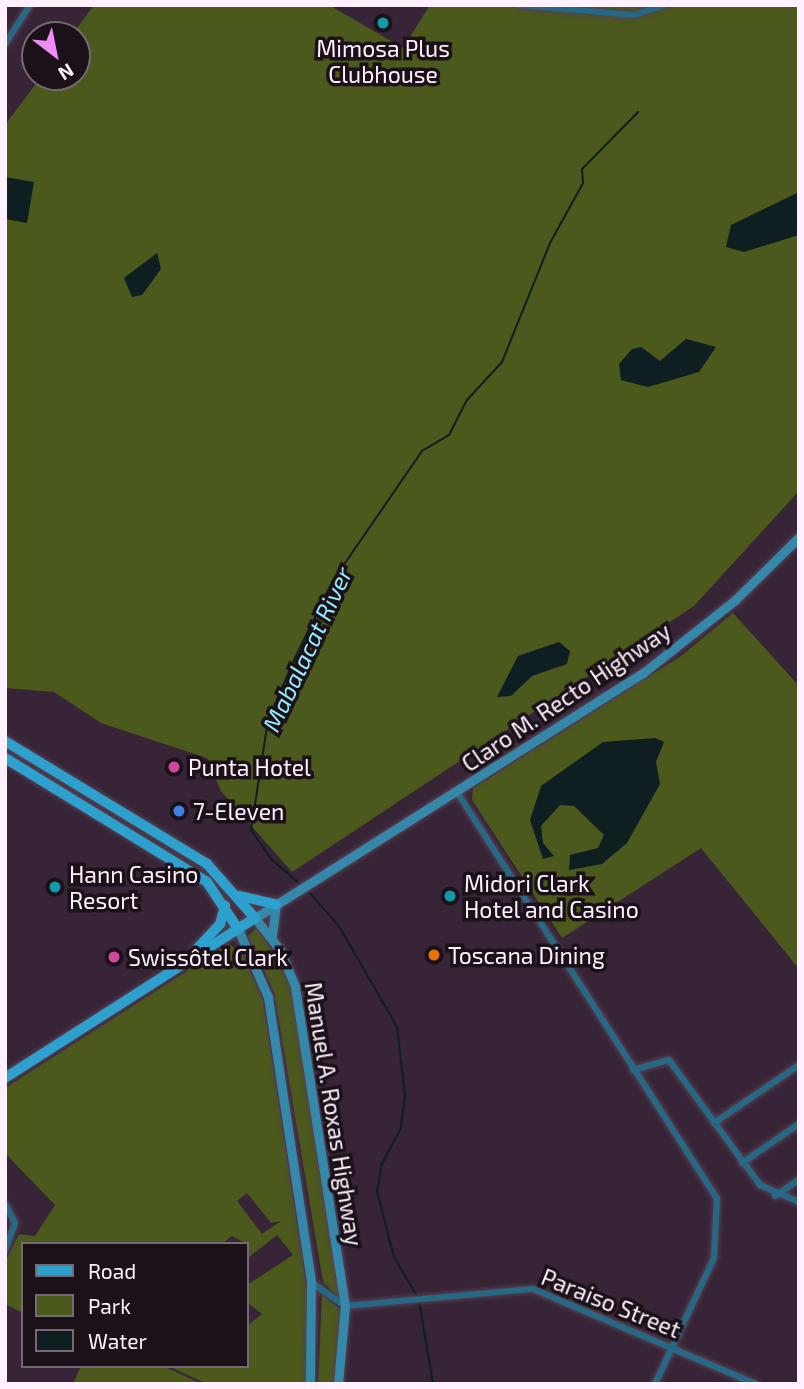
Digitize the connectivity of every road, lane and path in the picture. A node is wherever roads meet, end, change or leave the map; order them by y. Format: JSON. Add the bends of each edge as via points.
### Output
{"nodes":[{"id":1,"x":30,"y":5,"type":"edge"},
{"id":2,"x":519,"y":5,"type":"edge"},
{"id":3,"x":665,"y":5,"type":"edge"},
{"id":4,"x":5,"y":44,"type":"edge"},
{"id":5,"x":799,"y":537,"type":"edge"},
{"id":6,"x":5,"y":741,"type":"edge"},
{"id":7,"x":5,"y":758,"type":"edge"},
{"id":8,"x":457,"y":792,"type":"junction"},
{"id":9,"x":238,"y":895,"type":"junction"},
{"id":10,"x":276,"y":904,"type":"junction"},
{"id":11,"x":225,"y":906,"type":"junction"},
{"id":12,"x":255,"y":918,"type":"junction"},
{"id":13,"x":237,"y":929,"type":"junction"},
{"id":14,"x":272,"y":938,"type":"junction"},
{"id":15,"x":184,"y":961,"type":"junction"},
{"id":16,"x":799,"y":1065,"type":"edge"},
{"id":17,"x":633,"y":1070,"type":"junction"},
{"id":18,"x":5,"y":1078,"type":"edge"},
{"id":19,"x":714,"y":1123,"type":"junction"},
{"id":20,"x":799,"y":1124,"type":"edge"},
{"id":21,"x":742,"y":1163,"type":"junction"},
{"id":22,"x":799,"y":1180,"type":"edge"},
{"id":23,"x":775,"y":1196,"type":"junction"},
{"id":24,"x":799,"y":1202,"type":"edge"},
{"id":25,"x":5,"y":1204,"type":"edge"},
{"id":26,"x":5,"y":1251,"type":"edge"},
{"id":27,"x":311,"y":1282,"type":"junction"},
{"id":28,"x":345,"y":1306,"type":"junction"},
{"id":29,"x":674,"y":1347,"type":"junction"},
{"id":30,"x":310,"y":1384,"type":"edge"},
{"id":31,"x":338,"y":1384,"type":"edge"},
{"id":32,"x":655,"y":1384,"type":"edge"},
{"id":33,"x":756,"y":1384,"type":"edge"}],
"edges":[{"from":1,"to":4,"type":"street"},
{"from":2,"to":3,"type":"street","via":[[634,15]]},
{"from":5,"to":8,"type":"main road","name":"Claro M. Recto Highway","via":[[743,594],[663,658]]},
{"from":6,"to":9,"type":"main road","name":"Manuel A. Roxas Highway","via":[[207,864]]},
{"from":7,"to":11,"type":"main road","name":"Manuel A. Roxas Highway","via":[[207,882]]},
{"from":8,"to":10,"type":"main road","name":"Claro M. Recto Highway"},
{"from":8,"to":17,"type":"street"},
{"from":9,"to":10,"type":"main road"},
{"from":9,"to":12,"type":"main road","name":"Manuel A. Roxas Highway"},
{"from":10,"to":12,"type":"main road"},
{"from":10,"to":14,"type":"main road"},
{"from":11,"to":13,"type":"main road","name":"Manuel A. Roxas Highway"},
{"from":11,"to":15,"type":"main road","via":[[217,928]]},
{"from":12,"to":13,"type":"main road"},
{"from":12,"to":14,"type":"main road","name":"Manuel A. Roxas Highway"},
{"from":13,"to":15,"type":"main road"},
{"from":13,"to":27,"type":"main road","name":"Manuel A. Roxas Highway","via":[[268,998]]},
{"from":14,"to":28,"type":"main road","name":"Manuel A. Roxas Highway","via":[[295,986]]},
{"from":15,"to":18,"type":"main road"},
{"from":16,"to":19,"type":"street"},
{"from":17,"to":19,"type":"street","via":[[669,1060]]},
{"from":17,"to":29,"type":"street","via":[[707,1176],[720,1210],[714,1258]]},
{"from":19,"to":21,"type":"street"},
{"from":20,"to":21,"type":"street"},
{"from":21,"to":23,"type":"street"},
{"from":22,"to":23,"type":"street"},
{"from":23,"to":24,"type":"street"},
{"from":25,"to":26,"type":"street","via":[[15,1223]]},
{"from":27,"to":28,"type":"street"},
{"from":27,"to":30,"type":"main road","name":"Manuel A. Roxas Highway"},
{"from":28,"to":29,"type":"street","name":"Paraiso Street","via":[[445,1293],[533,1289]]},
{"from":28,"to":31,"type":"main road","name":"Manuel A. Roxas Highway"},
{"from":29,"to":32,"type":"street"},
{"from":29,"to":33,"type":"street","name":"Paraiso Street"}]}
